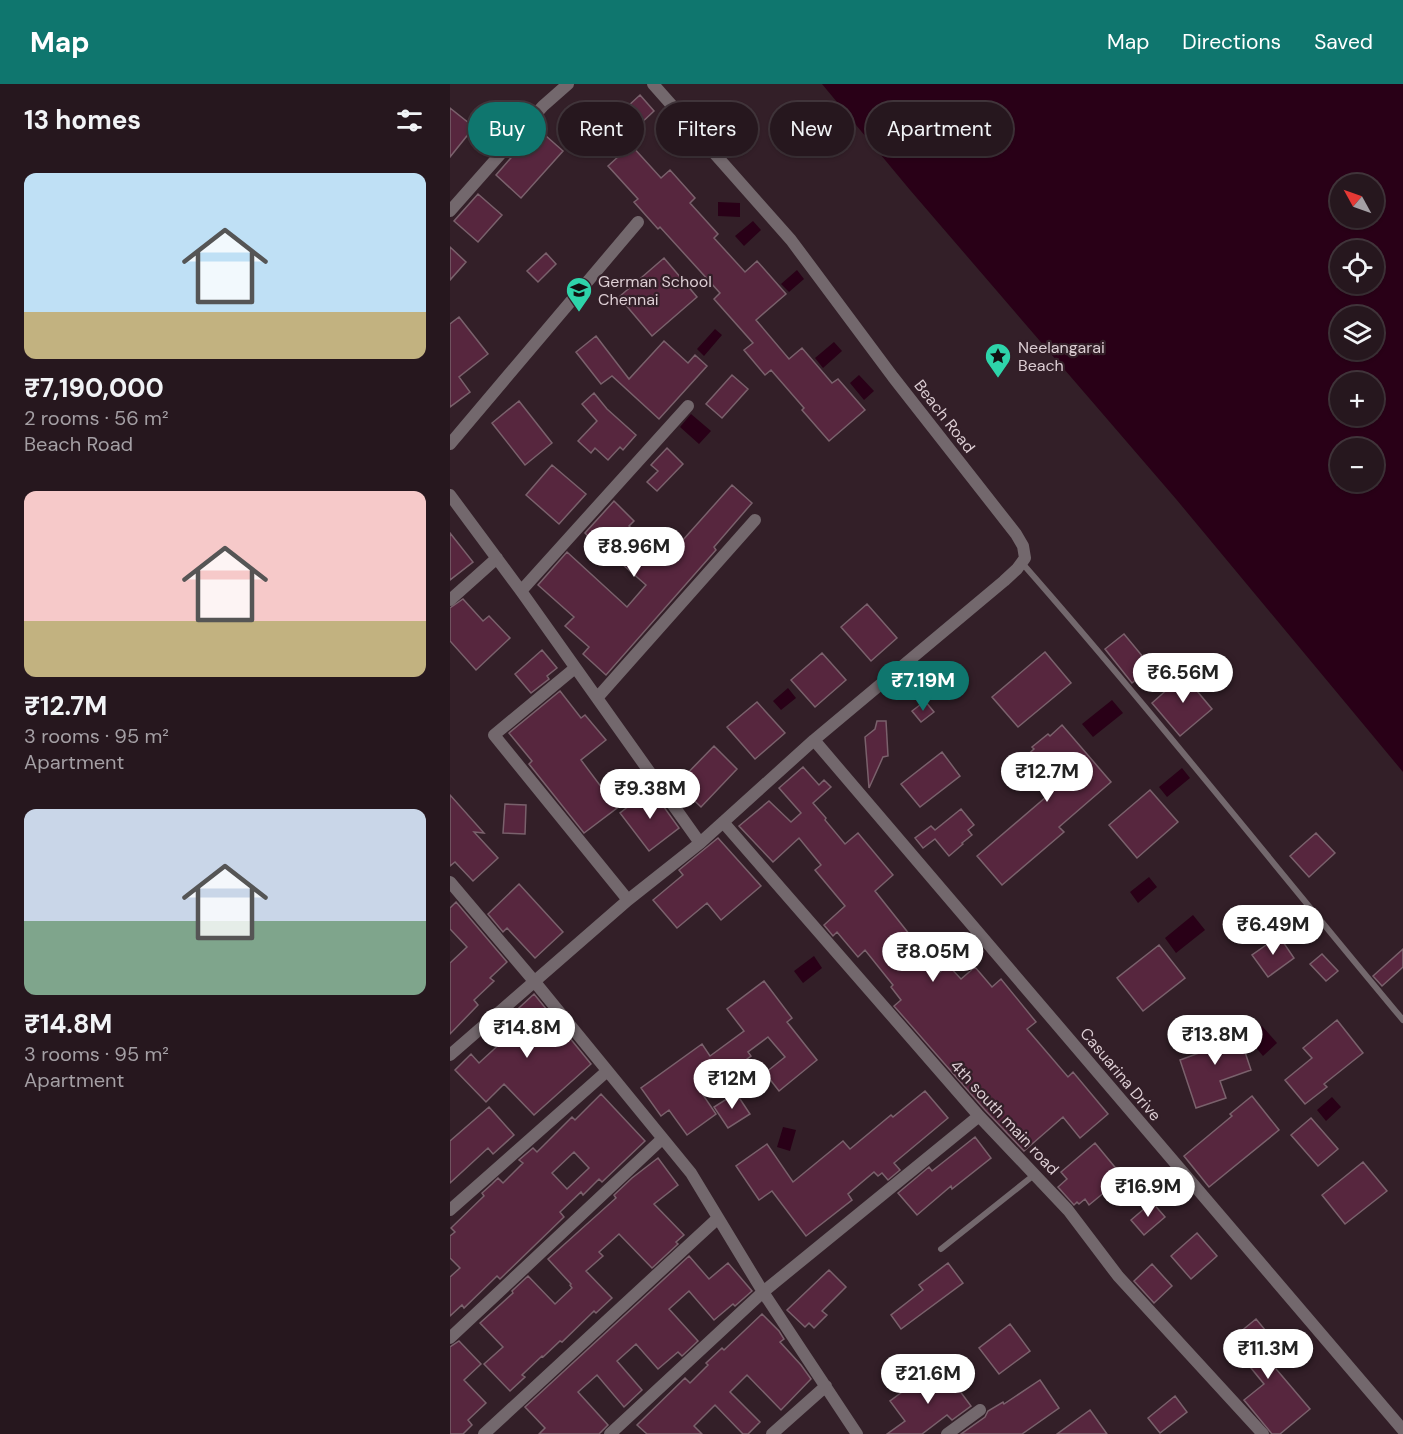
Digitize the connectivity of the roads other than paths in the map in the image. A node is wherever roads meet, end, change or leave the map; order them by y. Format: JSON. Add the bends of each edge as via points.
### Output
{"nodes":[{"id":1,"x":568,"y":84,"type":"edge"},
{"id":2,"x":653,"y":84,"type":"edge"},
{"id":3,"x":450,"y":211,"type":"edge"},
{"id":4,"x":638,"y":222,"type":"dead end"},
{"id":5,"x":688,"y":406,"type":"dead end"},
{"id":6,"x":450,"y":444,"type":"edge"},
{"id":7,"x":450,"y":495,"type":"edge"},
{"id":8,"x":755,"y":520,"type":"dead end"},
{"id":9,"x":497,"y":558,"type":"junction"},
{"id":10,"x":1022,"y":562,"type":"junction"},
{"id":11,"x":521,"y":591,"type":"junction"},
{"id":12,"x":450,"y":600,"type":"edge"},
{"id":13,"x":575,"y":668,"type":"junction"},
{"id":14,"x":597,"y":698,"type":"junction"},
{"id":15,"x":814,"y":740,"type":"junction"},
{"id":16,"x":723,"y":822,"type":"junction"},
{"id":17,"x":700,"y":843,"type":"junction"},
{"id":18,"x":451,"y":886,"type":"edge"},
{"id":19,"x":628,"y":900,"type":"junction"},
{"id":20,"x":534,"y":981,"type":"junction"},
{"id":21,"x":1403,"y":1020,"type":"edge"},
{"id":22,"x":450,"y":1055,"type":"edge"},
{"id":23,"x":606,"y":1072,"type":"junction"},
{"id":24,"x":979,"y":1116,"type":"junction"},
{"id":25,"x":662,"y":1139,"type":"junction"},
{"id":26,"x":1035,"y":1175,"type":"junction"},
{"id":27,"x":450,"y":1210,"type":"edge"},
{"id":28,"x":718,"y":1218,"type":"junction"},
{"id":29,"x":940,"y":1249,"type":"dead end"},
{"id":30,"x":763,"y":1292,"type":"junction"},
{"id":31,"x":450,"y":1338,"type":"edge"},
{"id":32,"x":826,"y":1386,"type":"junction"},
{"id":33,"x":980,"y":1410,"type":"dead end"},
{"id":34,"x":1403,"y":1430,"type":"edge"},
{"id":35,"x":484,"y":1434,"type":"edge"},
{"id":36,"x":610,"y":1434,"type":"edge"},
{"id":37,"x":772,"y":1434,"type":"edge"},
{"id":38,"x":857,"y":1434,"type":"edge"},
{"id":39,"x":947,"y":1434,"type":"edge"},
{"id":40,"x":1263,"y":1434,"type":"edge"}],
"edges":[{"from":1,"to":3,"type":"street","via":[[543,106]]},
{"from":2,"to":10,"type":"street","name":"Beach Road","via":[[799,251],[1020,538],[1025,554]]},
{"from":4,"to":6,"type":"street"},
{"from":5,"to":11,"type":"street"},
{"from":7,"to":9,"type":"street"},
{"from":8,"to":14,"type":"street"},
{"from":9,"to":11,"type":"street"},
{"from":9,"to":12,"type":"street"},
{"from":10,"to":15,"type":"street"},
{"from":10,"to":21,"type":"lane"},
{"from":11,"to":13,"type":"street"},
{"from":13,"to":14,"type":"street"},
{"from":13,"to":19,"type":"street","via":[[494,735]]},
{"from":14,"to":17,"type":"street"},
{"from":15,"to":16,"type":"street"},
{"from":15,"to":34,"type":"street","name":"Casuarina Drive"},
{"from":16,"to":17,"type":"street"},
{"from":16,"to":24,"type":"street","name":"4th south main road"},
{"from":17,"to":19,"type":"street"},
{"from":18,"to":20,"type":"street"},
{"from":19,"to":20,"type":"street"},
{"from":20,"to":22,"type":"street"},
{"from":20,"to":23,"type":"street"},
{"from":23,"to":25,"type":"street"},
{"from":23,"to":27,"type":"street"},
{"from":24,"to":26,"type":"street","name":"4th south main road"},
{"from":24,"to":30,"type":"street"},
{"from":25,"to":28,"type":"street","via":[[690,1173]]},
{"from":25,"to":31,"type":"street"},
{"from":26,"to":29,"type":"lane"},
{"from":26,"to":40,"type":"street","name":"4th south main road","via":[[1068,1210],[1118,1276]]},
{"from":28,"to":30,"type":"street"},
{"from":28,"to":35,"type":"street"},
{"from":30,"to":32,"type":"street"},
{"from":30,"to":36,"type":"street"},
{"from":32,"to":37,"type":"street"},
{"from":32,"to":38,"type":"street"},
{"from":33,"to":39,"type":"street"}]}
